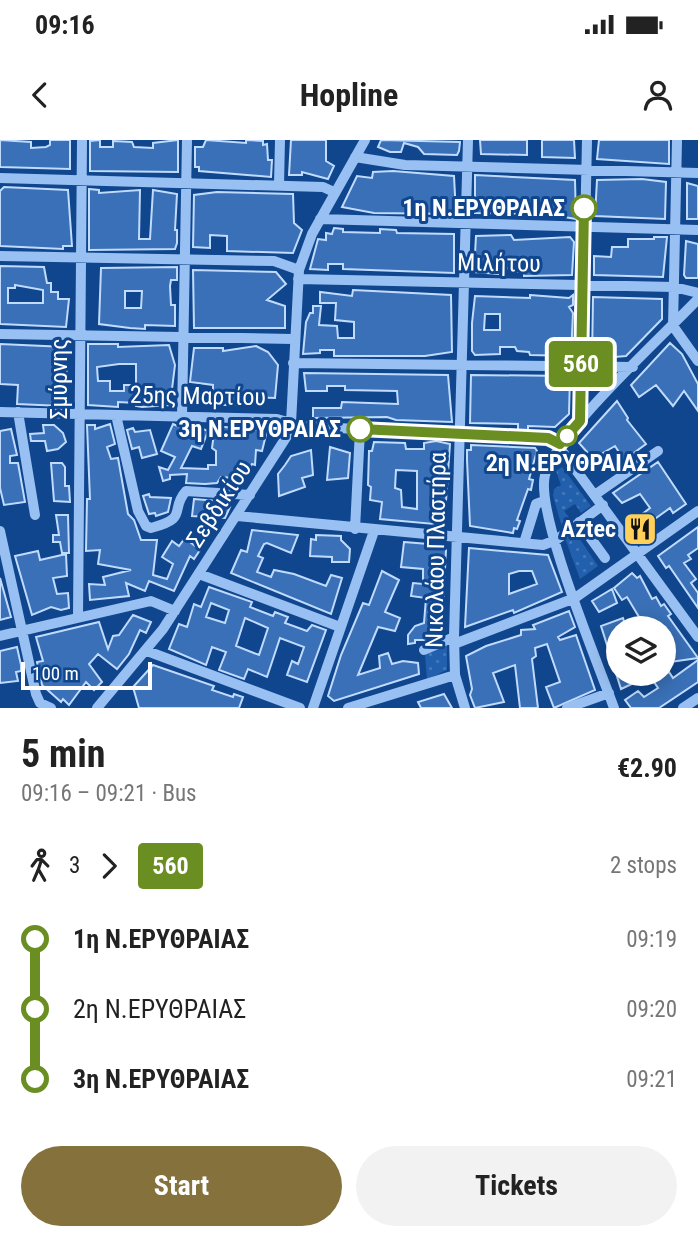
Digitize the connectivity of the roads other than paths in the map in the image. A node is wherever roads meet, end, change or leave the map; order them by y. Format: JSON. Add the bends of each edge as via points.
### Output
{"nodes":[{"id":1,"x":82,"y":140,"type":"edge"},
{"id":2,"x":187,"y":140,"type":"edge"},
{"id":3,"x":280,"y":140,"type":"edge"},
{"id":4,"x":365,"y":140,"type":"edge"},
{"id":5,"x":468,"y":140,"type":"edge"},
{"id":6,"x":587,"y":140,"type":"edge"},
{"id":7,"x":677,"y":140,"type":"edge"},
{"id":8,"x":355,"y":157,"type":"junction"},
{"id":9,"x":467,"y":166,"type":"junction"},
{"id":10,"x":586,"y":169,"type":"junction"},
{"id":11,"x":677,"y":173,"type":"junction"},
{"id":12,"x":698,"y":173,"type":"edge"},
{"id":13,"x":0,"y":178,"type":"edge"},
{"id":14,"x":82,"y":180,"type":"junction"},
{"id":15,"x":186,"y":182,"type":"junction"},
{"id":16,"x":279,"y":185,"type":"junction"},
{"id":17,"x":334,"y":192,"type":"junction"},
{"id":18,"x":320,"y":219,"type":"junction"},
{"id":19,"x":464,"y":225,"type":"junction"},
{"id":20,"x":583,"y":227,"type":"junction"},
{"id":21,"x":675,"y":229,"type":"junction"},
{"id":22,"x":698,"y":230,"type":"edge"},
{"id":23,"x":0,"y":256,"type":"edge"},
{"id":24,"x":81,"y":258,"type":"junction"},
{"id":25,"x":185,"y":260,"type":"junction"},
{"id":26,"x":299,"y":274,"type":"junction"},
{"id":27,"x":462,"y":283,"type":"junction"},
{"id":28,"x":583,"y":286,"type":"junction"},
{"id":29,"x":674,"y":287,"type":"junction"},
{"id":30,"x":698,"y":293,"type":"edge"},
{"id":31,"x":698,"y":299,"type":"edge"},
{"id":32,"x":673,"y":326,"type":"junction"},
{"id":33,"x":0,"y":334,"type":"edge"},
{"id":34,"x":80,"y":336,"type":"junction"},
{"id":35,"x":184,"y":337,"type":"junction"},
{"id":36,"x":293,"y":339,"type":"junction"},
{"id":37,"x":698,"y":361,"type":"edge"},
{"id":38,"x":293,"y":363,"type":"junction"},
{"id":39,"x":461,"y":365,"type":"junction"},
{"id":40,"x":633,"y":367,"type":"junction"},
{"id":41,"x":581,"y":368,"type":"junction"},
{"id":42,"x":0,"y":412,"type":"edge"},
{"id":43,"x":18,"y":412,"type":"junction"},
{"id":44,"x":80,"y":415,"type":"junction"},
{"id":45,"x":116,"y":415,"type":"junction"},
{"id":46,"x":182,"y":416,"type":"junction"},
{"id":47,"x":580,"y":421,"type":"junction"},
{"id":48,"x":291,"y":423,"type":"junction"},
{"id":49,"x":360,"y":429,"type":"junction"},
{"id":50,"x":459,"y":433,"type":"junction"},
{"id":51,"x":560,"y":444,"type":"junction"},
{"id":52,"x":658,"y":451,"type":"dead end"},
{"id":53,"x":596,"y":494,"type":"junction"},
{"id":54,"x":250,"y":495,"type":"junction"},
{"id":55,"x":544,"y":501,"type":"junction"},
{"id":56,"x":603,"y":505,"type":"junction"},
{"id":57,"x":698,"y":511,"type":"edge"},
{"id":58,"x":36,"y":514,"type":"dead end"},
{"id":59,"x":237,"y":516,"type":"junction"},
{"id":60,"x":579,"y":522,"type":"junction"},
{"id":61,"x":355,"y":528,"type":"junction"},
{"id":62,"x":0,"y":531,"type":"edge"},
{"id":63,"x":374,"y":531,"type":"junction"},
{"id":64,"x":457,"y":537,"type":"junction"},
{"id":65,"x":556,"y":540,"type":"junction"},
{"id":66,"x":524,"y":543,"type":"junction"},
{"id":67,"x":2,"y":552,"type":"edge"},
{"id":68,"x":638,"y":554,"type":"junction"},
{"id":69,"x":615,"y":570,"type":"junction"},
{"id":70,"x":199,"y":573,"type":"junction"},
{"id":71,"x":575,"y":598,"type":"junction"},
{"id":72,"x":175,"y":611,"type":"junction"},
{"id":73,"x":78,"y":617,"type":"junction"},
{"id":74,"x":340,"y":627,"type":"junction"},
{"id":75,"x":23,"y":631,"type":"junction"},
{"id":76,"x":0,"y":636,"type":"edge"},
{"id":77,"x":698,"y":637,"type":"edge"},
{"id":78,"x":454,"y":641,"type":"junction"},
{"id":79,"x":424,"y":650,"type":"dead end"},
{"id":80,"x":147,"y":651,"type":"junction"},
{"id":81,"x":454,"y":675,"type":"junction"},
{"id":82,"x":609,"y":693,"type":"junction"},
{"id":83,"x":698,"y":698,"type":"edge"},
{"id":84,"x":51,"y":708,"type":"edge"},
{"id":85,"x":97,"y":708,"type":"edge"},
{"id":86,"x":300,"y":708,"type":"edge"},
{"id":87,"x":313,"y":708,"type":"edge"},
{"id":88,"x":348,"y":708,"type":"edge"},
{"id":89,"x":465,"y":708,"type":"edge"},
{"id":90,"x":567,"y":708,"type":"edge"},
{"id":91,"x":614,"y":708,"type":"edge"},
{"id":92,"x":683,"y":708,"type":"edge"}],
"edges":[{"from":1,"to":14,"type":"street","name":"Σμύρνης"},
{"from":2,"to":15,"type":"street"},
{"from":3,"to":16,"type":"street"},
{"from":4,"to":8,"type":"street","name":"Σεβδικίου"},
{"from":5,"to":9,"type":"street","name":"Νικολάου Πλαστήρα"},
{"from":6,"to":10,"type":"street"},
{"from":7,"to":11,"type":"street"},
{"from":8,"to":9,"type":"street","via":[[383,164]]},
{"from":8,"to":17,"type":"street","name":"Σεβδικίου"},
{"from":9,"to":10,"type":"street"},
{"from":9,"to":19,"type":"street","name":"Νικολάου Πλαστήρα"},
{"from":10,"to":11,"type":"street"},
{"from":10,"to":20,"type":"street"},
{"from":11,"to":12,"type":"street"},
{"from":11,"to":21,"type":"street"},
{"from":13,"to":14,"type":"street"},
{"from":14,"to":15,"type":"street"},
{"from":14,"to":24,"type":"street","name":"Σμύρνης"},
{"from":15,"to":16,"type":"street"},
{"from":15,"to":25,"type":"street"},
{"from":16,"to":17,"type":"street","via":[[323,187]]},
{"from":17,"to":18,"type":"street","name":"Σεβδικίου"},
{"from":18,"to":19,"type":"street"},
{"from":18,"to":26,"type":"street","name":"Σεβδικίου"},
{"from":19,"to":20,"type":"street"},
{"from":19,"to":27,"type":"street","name":"Νικολάου Πλαστήρα"},
{"from":20,"to":21,"type":"street"},
{"from":20,"to":28,"type":"street"},
{"from":21,"to":22,"type":"street"},
{"from":21,"to":29,"type":"street"},
{"from":23,"to":24,"type":"street","name":"Μιλήτου"},
{"from":24,"to":25,"type":"street","name":"Μιλήτου"},
{"from":24,"to":34,"type":"street","name":"Σμύρνης"},
{"from":25,"to":26,"type":"street","name":"Μιλήτου","via":[[274,261]]},
{"from":25,"to":35,"type":"street"},
{"from":26,"to":27,"type":"street","name":"Μιλήτου"},
{"from":26,"to":36,"type":"street","name":"Σεβδικίου"},
{"from":27,"to":28,"type":"street","name":"Μιλήτου"},
{"from":27,"to":39,"type":"street","name":"Νικολάου Πλαστήρα"},
{"from":28,"to":29,"type":"street","name":"Μιλήτου"},
{"from":28,"to":41,"type":"street"},
{"from":29,"to":30,"type":"street","name":"Μιλήτου"},
{"from":29,"to":32,"type":"street"},
{"from":31,"to":32,"type":"street"},
{"from":32,"to":37,"type":"street"},
{"from":32,"to":40,"type":"street"},
{"from":33,"to":34,"type":"street"},
{"from":34,"to":35,"type":"street"},
{"from":34,"to":44,"type":"street","name":"Σμύρνης"},
{"from":35,"to":36,"type":"street"},
{"from":35,"to":46,"type":"street"},
{"from":36,"to":38,"type":"street","name":"Σεβδικίου"},
{"from":38,"to":39,"type":"street"},
{"from":38,"to":48,"type":"street","name":"Σεβδικίου"},
{"from":39,"to":41,"type":"street"},
{"from":39,"to":50,"type":"street","name":"Νικολάου Πλαστήρα"},
{"from":40,"to":41,"type":"street"},
{"from":40,"to":47,"type":"street"},
{"from":41,"to":47,"type":"street"},
{"from":42,"to":43,"type":"street","name":"25ης Μαρτίου"},
{"from":43,"to":44,"type":"street","name":"25ης Μαρτίου"},
{"from":43,"to":58,"type":"street"},
{"from":44,"to":45,"type":"street","name":"25ης Μαρτίου"},
{"from":44,"to":73,"type":"street","name":"Σμύρνης"},
{"from":45,"to":46,"type":"street","name":"25ης Μαρτίου"},
{"from":45,"to":54,"type":"street","via":[[138,511],[146,526],[159,526],[179,514],[186,491]]},
{"from":46,"to":48,"type":"street","name":"25ης Μαρτίου"},
{"from":47,"to":51,"type":"street"},
{"from":48,"to":49,"type":"street","name":"25ης Μαρτίου"},
{"from":48,"to":54,"type":"street","name":"Σεβδικίου"},
{"from":49,"to":50,"type":"street","name":"25ης Μαρτίου"},
{"from":49,"to":61,"type":"street"},
{"from":50,"to":51,"type":"street","name":"25ης Μαρτίου","via":[[548,438]]},
{"from":50,"to":64,"type":"street","name":"Νικολάου Πλαστήρα"},
{"from":51,"to":53,"type":"street"},
{"from":51,"to":55,"type":"street","via":[[544,477]]},
{"from":52,"to":53,"type":"street"},
{"from":53,"to":56,"type":"street"},
{"from":54,"to":59,"type":"street","name":"Σεβδικίου"},
{"from":55,"to":65,"type":"street"},
{"from":55,"to":66,"type":"street","via":[[537,504]]},
{"from":56,"to":60,"type":"street"},
{"from":56,"to":68,"type":"street"},
{"from":57,"to":68,"type":"street"},
{"from":59,"to":61,"type":"street"},
{"from":59,"to":70,"type":"street","name":"Σεβδικίου"},
{"from":60,"to":65,"type":"street"},
{"from":60,"to":69,"type":"street"},
{"from":61,"to":63,"type":"street"},
{"from":62,"to":67,"type":"street"},
{"from":63,"to":64,"type":"street"},
{"from":63,"to":74,"type":"street"},
{"from":64,"to":66,"type":"street"},
{"from":64,"to":78,"type":"street","name":"Νικολάου Πλαστήρα"},
{"from":65,"to":66,"type":"street","via":[[543,545]]},
{"from":65,"to":71,"type":"street"},
{"from":67,"to":75,"type":"street"},
{"from":68,"to":69,"type":"street"},
{"from":68,"to":77,"type":"street"},
{"from":69,"to":71,"type":"street"},
{"from":70,"to":72,"type":"street","name":"Σεβδικίου"},
{"from":70,"to":74,"type":"street"},
{"from":71,"to":78,"type":"street"},
{"from":71,"to":82,"type":"street"},
{"from":72,"to":73,"type":"street","via":[[151,601]]},
{"from":72,"to":80,"type":"street","name":"Σεβδικίου"},
{"from":73,"to":75,"type":"street"},
{"from":74,"to":87,"type":"street"},
{"from":75,"to":76,"type":"street"},
{"from":75,"to":84,"type":"street","via":[[37,699]]},
{"from":78,"to":79,"type":"street"},
{"from":78,"to":81,"type":"street","name":"Νικολάου Πλαστήρα"},
{"from":80,"to":85,"type":"street","name":"Σεβδικίου"},
{"from":80,"to":86,"type":"street"},
{"from":81,"to":88,"type":"street"},
{"from":81,"to":89,"type":"street","name":"Νικολάου Πλαστήρα"},
{"from":82,"to":90,"type":"street"},
{"from":82,"to":91,"type":"street"},
{"from":83,"to":92,"type":"street"}]}
